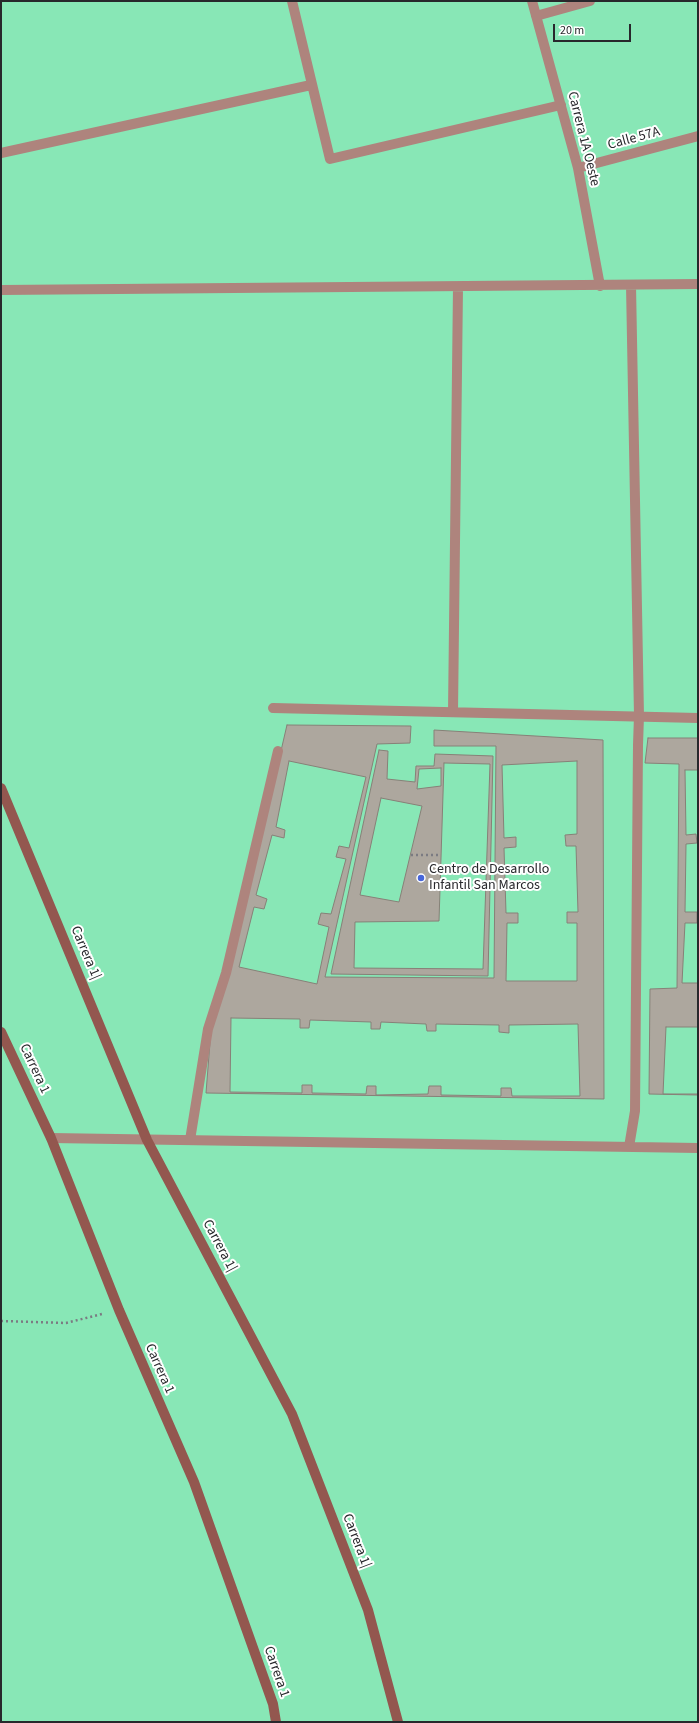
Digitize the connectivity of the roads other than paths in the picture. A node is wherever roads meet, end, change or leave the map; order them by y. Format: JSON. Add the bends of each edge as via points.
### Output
{"nodes":[{"id":1,"x":292,"y":1,"type":"edge"},
{"id":2,"x":532,"y":1,"type":"edge"},
{"id":3,"x":590,"y":1,"type":"edge"},
{"id":4,"x":536,"y":16,"type":"junction"},
{"id":5,"x":311,"y":85,"type":"junction"},
{"id":6,"x":561,"y":105,"type":"junction"},
{"id":7,"x":698,"y":136,"type":"edge"},
{"id":8,"x":1,"y":153,"type":"edge"},
{"id":9,"x":578,"y":168,"type":"junction"},
{"id":10,"x":698,"y":284,"type":"edge"},
{"id":11,"x":631,"y":285,"type":"junction"},
{"id":12,"x":600,"y":286,"type":"junction"},
{"id":13,"x":458,"y":287,"type":"junction"},
{"id":14,"x":1,"y":290,"type":"edge"},
{"id":15,"x":273,"y":708,"type":"dead end"},
{"id":16,"x":453,"y":712,"type":"junction"},
{"id":17,"x":639,"y":716,"type":"junction"},
{"id":18,"x":698,"y":718,"type":"edge"},
{"id":19,"x":278,"y":751,"type":"dead end"},
{"id":20,"x":1,"y":788,"type":"edge"},
{"id":21,"x":1,"y":1032,"type":"edge"},
{"id":22,"x":51,"y":1138,"type":"junction"},
{"id":23,"x":147,"y":1140,"type":"junction"},
{"id":24,"x":190,"y":1140,"type":"junction"},
{"id":25,"x":629,"y":1147,"type":"junction"},
{"id":26,"x":698,"y":1148,"type":"edge"},
{"id":27,"x":276,"y":1722,"type":"edge"},
{"id":28,"x":398,"y":1722,"type":"edge"}],
"edges":[{"from":1,"to":5,"type":"street"},
{"from":2,"to":4,"type":"street","name":"Carrera 1A Oeste"},
{"from":3,"to":4,"type":"street"},
{"from":4,"to":6,"type":"street","name":"Carrera 1A Oeste"},
{"from":5,"to":6,"type":"street","via":[[330,159]]},
{"from":5,"to":8,"type":"street"},
{"from":6,"to":9,"type":"street","name":"Carrera 1A Oeste"},
{"from":7,"to":9,"type":"street","name":"Calle 57A"},
{"from":9,"to":12,"type":"street","name":"Carrera 1A Oeste"},
{"from":10,"to":11,"type":"street"},
{"from":11,"to":12,"type":"street"},
{"from":11,"to":17,"type":"street"},
{"from":12,"to":13,"type":"street"},
{"from":13,"to":14,"type":"street"},
{"from":13,"to":16,"type":"street"},
{"from":15,"to":16,"type":"street"},
{"from":16,"to":17,"type":"street"},
{"from":17,"to":18,"type":"street"},
{"from":17,"to":25,"type":"street","via":[[635,1111]]},
{"from":19,"to":24,"type":"street","via":[[226,973],[208,1029]]},
{"from":20,"to":23,"type":"street","name":"Carrera 1|"},
{"from":21,"to":22,"type":"street","name":"Carrera 1"},
{"from":22,"to":23,"type":"street"},
{"from":22,"to":27,"type":"street","name":"Carrera 1","via":[[119,1310],[194,1482],[273,1704]]},
{"from":23,"to":24,"type":"street"},
{"from":23,"to":28,"type":"street","name":"Carrera 1|","via":[[292,1414],[368,1610]]},
{"from":24,"to":25,"type":"street"},
{"from":25,"to":26,"type":"street"}]}
